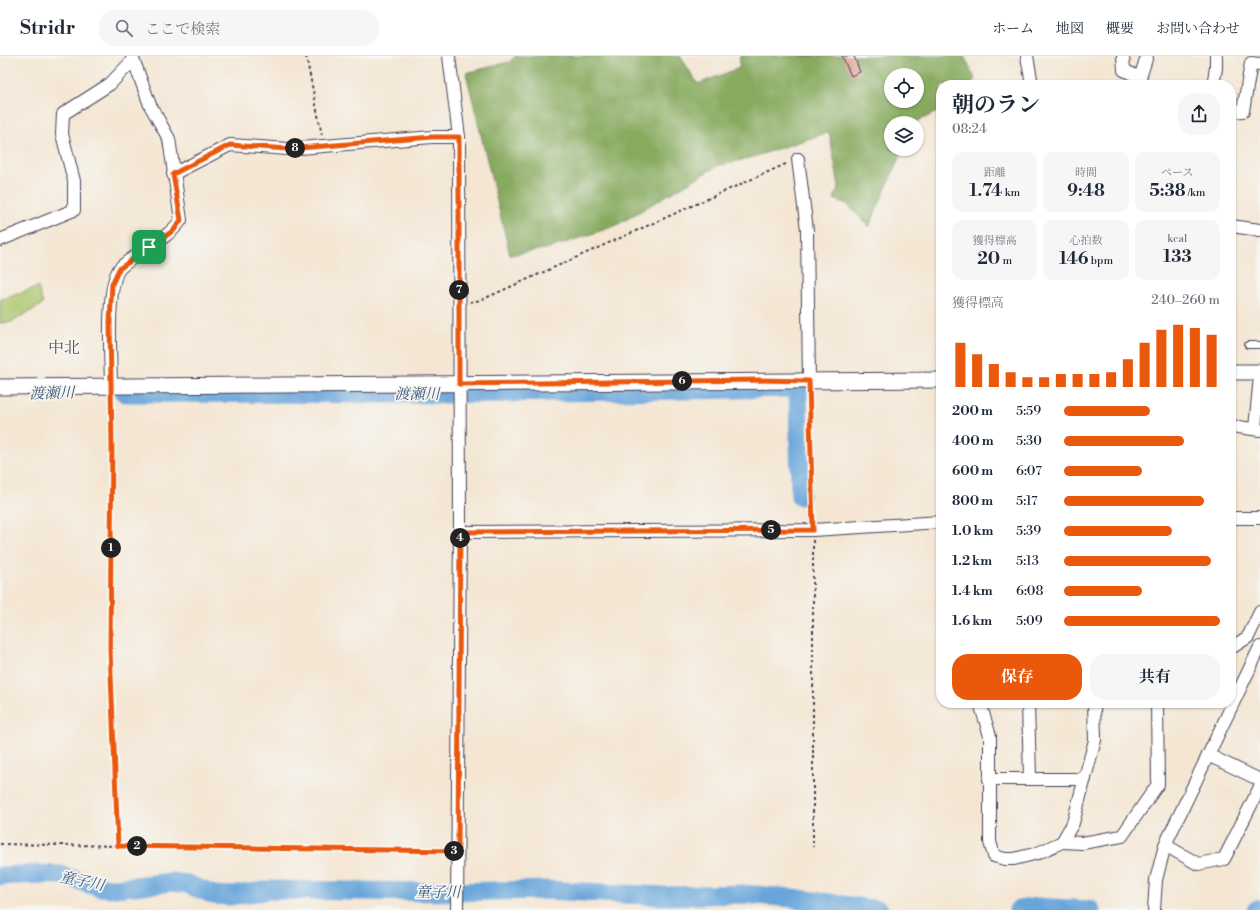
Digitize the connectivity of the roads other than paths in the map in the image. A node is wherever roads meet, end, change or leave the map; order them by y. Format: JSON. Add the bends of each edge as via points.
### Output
{"nodes":[{"id":1,"x":449,"y":56,"type":"edge"},
{"id":2,"x":1027,"y":56,"type":"edge"},
{"id":3,"x":1123,"y":56,"type":"edge"},
{"id":4,"x":1147,"y":56,"type":"edge"},
{"id":5,"x":1216,"y":56,"type":"edge"},
{"id":6,"x":132,"y":59,"type":"edge"},
{"id":7,"x":1260,"y":64,"type":"edge"},
{"id":8,"x":1031,"y":80,"type":"edge"},
{"id":9,"x":1138,"y":80,"type":"edge"},
{"id":10,"x":1141,"y":80,"type":"edge"},
{"id":11,"x":1214,"y":80,"type":"edge"},
{"id":12,"x":1236,"y":112,"type":"edge"},
{"id":13,"x":459,"y":137,"type":"junction"},
{"id":14,"x":798,"y":159,"type":"road end"},
{"id":15,"x":173,"y":174,"type":"junction"},
{"id":16,"x":1236,"y":227,"type":"edge"},
{"id":17,"x":1260,"y":230,"type":"edge"},
{"id":18,"x":0,"y":240,"type":"edge"},
{"id":19,"x":1248,"y":344,"type":"dead end"},
{"id":20,"x":1260,"y":345,"type":"edge"},
{"id":21,"x":1236,"y":372,"type":"edge"},
{"id":22,"x":1260,"y":372,"type":"edge"},
{"id":23,"x":1260,"y":376,"type":"edge"},
{"id":24,"x":936,"y":380,"type":"edge"},
{"id":25,"x":809,"y":381,"type":"junction"},
{"id":26,"x":459,"y":384,"type":"junction"},
{"id":27,"x":112,"y":386,"type":"junction"},
{"id":28,"x":0,"y":387,"type":"edge"},
{"id":29,"x":1259,"y":393,"type":"edge"},
{"id":30,"x":1236,"y":427,"type":"edge"},
{"id":31,"x":1257,"y":429,"type":"edge"},
{"id":32,"x":1236,"y":518,"type":"edge"},
{"id":33,"x":1260,"y":518,"type":"edge"},
{"id":34,"x":936,"y":522,"type":"edge"},
{"id":35,"x":460,"y":532,"type":"junction"},
{"id":36,"x":1260,"y":612,"type":"edge"},
{"id":37,"x":1236,"y":645,"type":"edge"},
{"id":38,"x":1260,"y":647,"type":"edge"},
{"id":39,"x":1236,"y":697,"type":"edge"},
{"id":40,"x":982,"y":708,"type":"edge"},
{"id":41,"x":1028,"y":708,"type":"edge"},
{"id":42,"x":1094,"y":708,"type":"edge"},
{"id":43,"x":1156,"y":708,"type":"edge"},
{"id":44,"x":1231,"y":708,"type":"edge"},
{"id":45,"x":1208,"y":755,"type":"junction"},
{"id":46,"x":1030,"y":778,"type":"junction"},
{"id":47,"x":989,"y":779,"type":"junction"},
{"id":48,"x":1085,"y":779,"type":"junction"},
{"id":49,"x":1260,"y":780,"type":"edge"},
{"id":50,"x":1260,"y":787,"type":"edge"},
{"id":51,"x":1062,"y":842,"type":"junction"},
{"id":52,"x":1165,"y":845,"type":"junction"},
{"id":53,"x":458,"y":910,"type":"edge"},
{"id":54,"x":1154,"y":910,"type":"edge"}],
"edges":[{"from":1,"to":13,"type":"street"},
{"from":2,"to":8,"type":"street"},
{"from":3,"to":9,"type":"street","via":[[1124,70]]},
{"from":4,"to":10,"type":"street"},
{"from":5,"to":11,"type":"street"},
{"from":6,"to":15,"type":"street","via":[[150,105],[169,140]]},
{"from":6,"to":18,"type":"street","via":[[110,84],[63,114],[62,134],[74,181],[74,210]]},
{"from":7,"to":12,"type":"street","via":[[1251,63],[1244,111]]},
{"from":13,"to":15,"type":"street","via":[[288,149],[230,145]]},
{"from":13,"to":26,"type":"street"},
{"from":14,"to":25,"type":"street","via":[[807,230]]},
{"from":15,"to":27,"type":"street","via":[[181,220],[174,230],[119,269],[112,284]]},
{"from":16,"to":17,"type":"street"},
{"from":19,"to":20,"type":"lane"},
{"from":21,"to":22,"type":"street"},
{"from":23,"to":29,"type":"street"},
{"from":24,"to":25,"type":"street"},
{"from":25,"to":26,"type":"street"},
{"from":26,"to":27,"type":"street"},
{"from":26,"to":35,"type":"street"},
{"from":27,"to":28,"type":"street"},
{"from":29,"to":31,"type":"street"},
{"from":30,"to":31,"type":"street"},
{"from":32,"to":33,"type":"street"},
{"from":34,"to":35,"type":"street","via":[[813,530]]},
{"from":35,"to":53,"type":"street"},
{"from":36,"to":37,"type":"street","via":[[1248,637]]},
{"from":38,"to":39,"type":"street"},
{"from":40,"to":47,"type":"street","via":[[990,736]]},
{"from":41,"to":46,"type":"street"},
{"from":42,"to":48,"type":"street","via":[[1095,740]]},
{"from":43,"to":51,"type":"street","via":[[1158,784],[1127,829],[1122,836],[1082,843]]},
{"from":44,"to":45,"type":"street"},
{"from":45,"to":49,"type":"street"},
{"from":45,"to":52,"type":"street"},
{"from":46,"to":47,"type":"street"},
{"from":46,"to":48,"type":"street"},
{"from":47,"to":51,"type":"street","via":[[990,842],[994,856],[1014,859],[1038,853]]},
{"from":48,"to":51,"type":"street","via":[[1073,823]]},
{"from":50,"to":52,"type":"street","via":[[1224,859],[1198,864]]},
{"from":52,"to":54,"type":"street","via":[[1156,880]]}]}
